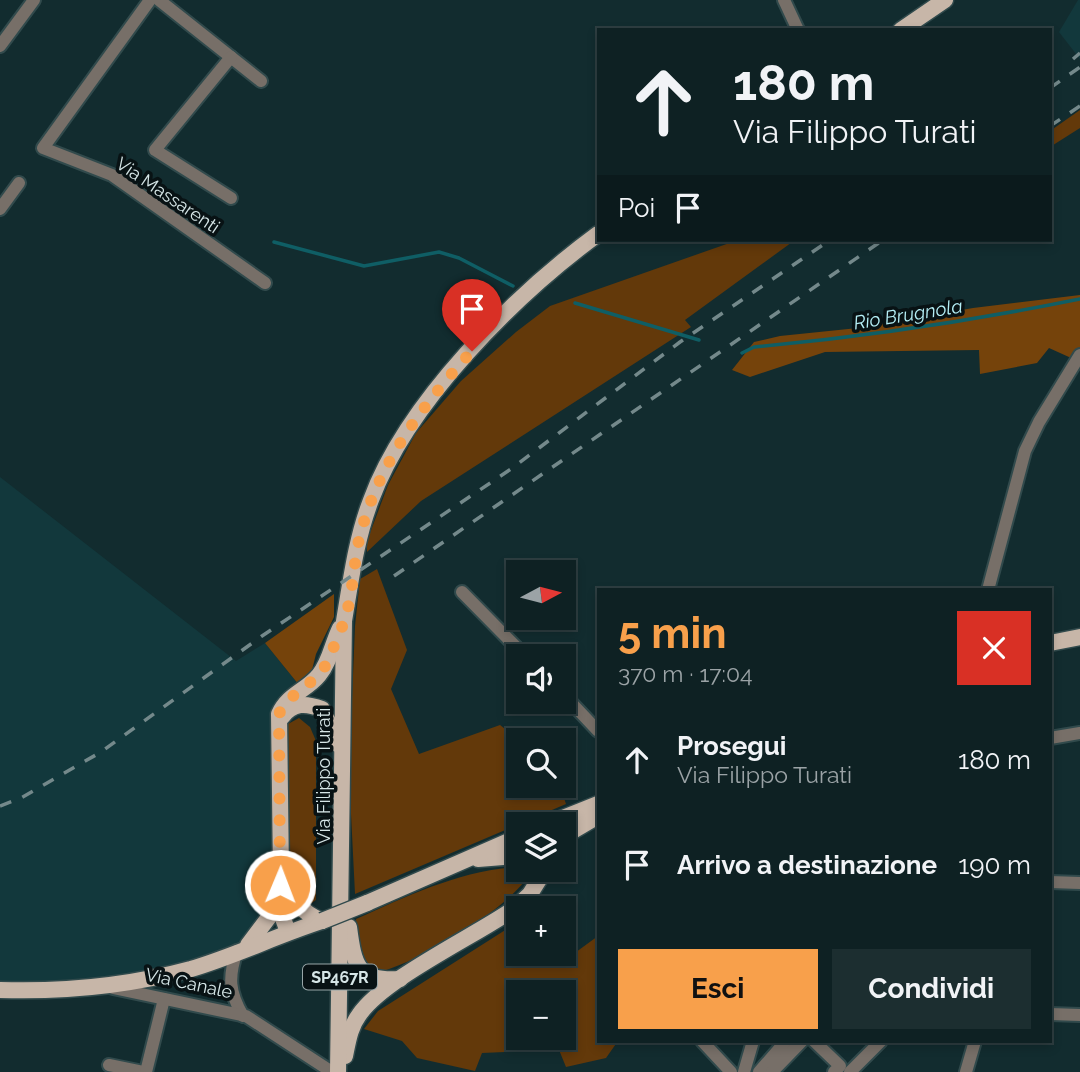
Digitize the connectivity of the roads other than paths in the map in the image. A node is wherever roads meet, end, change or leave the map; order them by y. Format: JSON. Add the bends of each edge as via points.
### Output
{"nodes":[{"id":1,"x":34,"y":0,"type":"edge"},
{"id":2,"x":150,"y":0,"type":"edge"},
{"id":3,"x":159,"y":0,"type":"edge"},
{"id":4,"x":783,"y":0,"type":"edge"},
{"id":5,"x":945,"y":0,"type":"edge"},
{"id":6,"x":797,"y":28,"type":"edge"},
{"id":7,"x":904,"y":28,"type":"edge"},
{"id":8,"x":0,"y":46,"type":"edge"},
{"id":9,"x":230,"y":57,"type":"junction"},
{"id":10,"x":261,"y":81,"type":"dead end"},
{"id":11,"x":19,"y":183,"type":"dead end"},
{"id":12,"x":231,"y":198,"type":"dead end"},
{"id":13,"x":0,"y":209,"type":"edge"},
{"id":14,"x":597,"y":235,"type":"edge"},
{"id":15,"x":265,"y":283,"type":"dead end"},
{"id":16,"x":1080,"y":355,"type":"edge"},
{"id":17,"x":989,"y":588,"type":"edge"},
{"id":18,"x":462,"y":592,"type":"dead end"},
{"id":19,"x":344,"y":621,"type":"junction"},
{"id":20,"x":1080,"y":637,"type":"edge"},
{"id":21,"x":1052,"y":643,"type":"edge"},
{"id":22,"x":513,"y":644,"type":"edge"},
{"id":23,"x":576,"y":708,"type":"edge"},
{"id":24,"x":277,"y":726,"type":"junction"},
{"id":25,"x":597,"y":730,"type":"edge"},
{"id":26,"x":1080,"y":733,"type":"edge"},
{"id":27,"x":1052,"y":738,"type":"edge"},
{"id":28,"x":343,"y":754,"type":"junction"},
{"id":29,"x":597,"y":804,"type":"edge"},
{"id":30,"x":576,"y":813,"type":"edge"},
{"id":31,"x":597,"y":817,"type":"edge"},
{"id":32,"x":576,"y":829,"type":"edge"},
{"id":33,"x":506,"y":842,"type":"edge"},
{"id":34,"x":506,"y":857,"type":"edge"},
{"id":35,"x":455,"y":863,"type":"junction"},
{"id":36,"x":342,"y":882,"type":"junction"},
{"id":37,"x":533,"y":882,"type":"edge"},
{"id":38,"x":1052,"y":882,"type":"edge"},
{"id":39,"x":1080,"y":883,"type":"edge"},
{"id":40,"x":283,"y":898,"type":"junction"},
{"id":41,"x":322,"y":921,"type":"junction"},
{"id":42,"x":288,"y":932,"type":"junction"},
{"id":43,"x":242,"y":950,"type":"junction"},
{"id":44,"x":400,"y":979,"type":"junction"},
{"id":45,"x":106,"y":987,"type":"junction"},
{"id":46,"x":0,"y":990,"type":"edge"},
{"id":47,"x":231,"y":992,"type":"junction"},
{"id":48,"x":164,"y":999,"type":"junction"},
{"id":49,"x":214,"y":1007,"type":"junction"},
{"id":50,"x":1052,"y":1013,"type":"edge"},
{"id":51,"x":1080,"y":1015,"type":"edge"},
{"id":52,"x":243,"y":1016,"type":"junction"},
{"id":53,"x":704,"y":1043,"type":"edge"},
{"id":54,"x":753,"y":1043,"type":"edge"},
{"id":55,"x":755,"y":1043,"type":"edge"},
{"id":56,"x":784,"y":1043,"type":"edge"},
{"id":57,"x":799,"y":1043,"type":"edge"},
{"id":58,"x":816,"y":1043,"type":"edge"},
{"id":59,"x":879,"y":1043,"type":"edge"},
{"id":60,"x":974,"y":1043,"type":"edge"},
{"id":61,"x":109,"y":1065,"type":"dead end"},
{"id":62,"x":763,"y":1070,"type":"edge"},
{"id":63,"x":144,"y":1072,"type":"edge"},
{"id":64,"x":332,"y":1072,"type":"edge"},
{"id":65,"x":340,"y":1072,"type":"edge"},
{"id":66,"x":731,"y":1072,"type":"edge"},
{"id":67,"x":744,"y":1072,"type":"edge"},
{"id":68,"x":835,"y":1072,"type":"edge"},
{"id":69,"x":850,"y":1072,"type":"edge"},
{"id":70,"x":967,"y":1072,"type":"edge"}],
"edges":[{"from":1,"to":8,"type":"street"},
{"from":2,"to":15,"type":"street","name":"Via Massarenti","via":[[43,148],[111,175]]},
{"from":3,"to":9,"type":"street"},
{"from":4,"to":6,"type":"street"},
{"from":5,"to":7,"type":"main road"},
{"from":9,"to":10,"type":"street"},
{"from":9,"to":12,"type":"street","name":"Via Massarenti","via":[[155,150]]},
{"from":11,"to":13,"type":"street"},
{"from":14,"to":19,"type":"main road","name":"Via Filippo Turati","number":"SP467R","via":[[498,322],[416,417],[371,500],[353,563]]},
{"from":16,"to":17,"type":"street","via":[[1025,451]]},
{"from":18,"to":22,"type":"street"},
{"from":19,"to":24,"type":"main road","via":[[325,668],[284,703]]},
{"from":19,"to":28,"type":"main road","name":"Via Filippo Turati","number":"SP467R"},
{"from":20,"to":21,"type":"main road"},
{"from":23,"to":25,"type":"street"},
{"from":24,"to":28,"type":"main road","via":[[294,706],[322,709]]},
{"from":24,"to":40,"type":"main road"},
{"from":26,"to":27,"type":"street"},
{"from":28,"to":36,"type":"main road","name":"Via Filippo Turati","number":"SP467R"},
{"from":29,"to":30,"type":"main road"},
{"from":31,"to":32,"type":"main road"},
{"from":33,"to":35,"type":"main road","name":"Via Canale"},
{"from":34,"to":35,"type":"main road"},
{"from":35,"to":41,"type":"main road","name":"Via Canale","bridge":true},
{"from":36,"to":44,"type":"main road","via":[[352,952],[359,969],[376,979]]},
{"from":36,"to":65,"type":"main road","name":"Via Filippo Turati","number":"SP467R"},
{"from":37,"to":44,"type":"main road","via":[[530,894],[504,916]]},
{"from":38,"to":39,"type":"street"},
{"from":40,"to":41,"type":"main road"},
{"from":40,"to":42,"type":"main road"},
{"from":40,"to":43,"type":"main road"},
{"from":41,"to":42,"type":"main road","name":"Via Canale"},
{"from":42,"to":43,"type":"main road","name":"Via Canale"},
{"from":43,"to":45,"type":"main road","name":"Via Canale","via":[[193,968]]},
{"from":43,"to":47,"type":"street","via":[[229,976]]},
{"from":44,"to":65,"type":"main road","via":[[357,1017]]},
{"from":45,"to":46,"type":"main road","name":"Via Canale"},
{"from":45,"to":48,"type":"street","name":"Via Canale"},
{"from":47,"to":49,"type":"street"},
{"from":47,"to":52,"type":"street"},
{"from":48,"to":49,"type":"street","name":"Via Canale"},
{"from":48,"to":63,"type":"street"},
{"from":49,"to":52,"type":"street","name":"Via Canale"},
{"from":50,"to":51,"type":"street"},
{"from":52,"to":64,"type":"street","name":"Via Canale"},
{"from":53,"to":66,"type":"street"},
{"from":54,"to":67,"type":"street"},
{"from":55,"to":62,"type":"street"},
{"from":56,"to":62,"type":"street"},
{"from":57,"to":62,"type":"street"},
{"from":58,"to":68,"type":"street","via":[[840,1066]]},
{"from":59,"to":69,"type":"street"},
{"from":60,"to":70,"type":"street"},
{"from":61,"to":63,"type":"street"}]}
